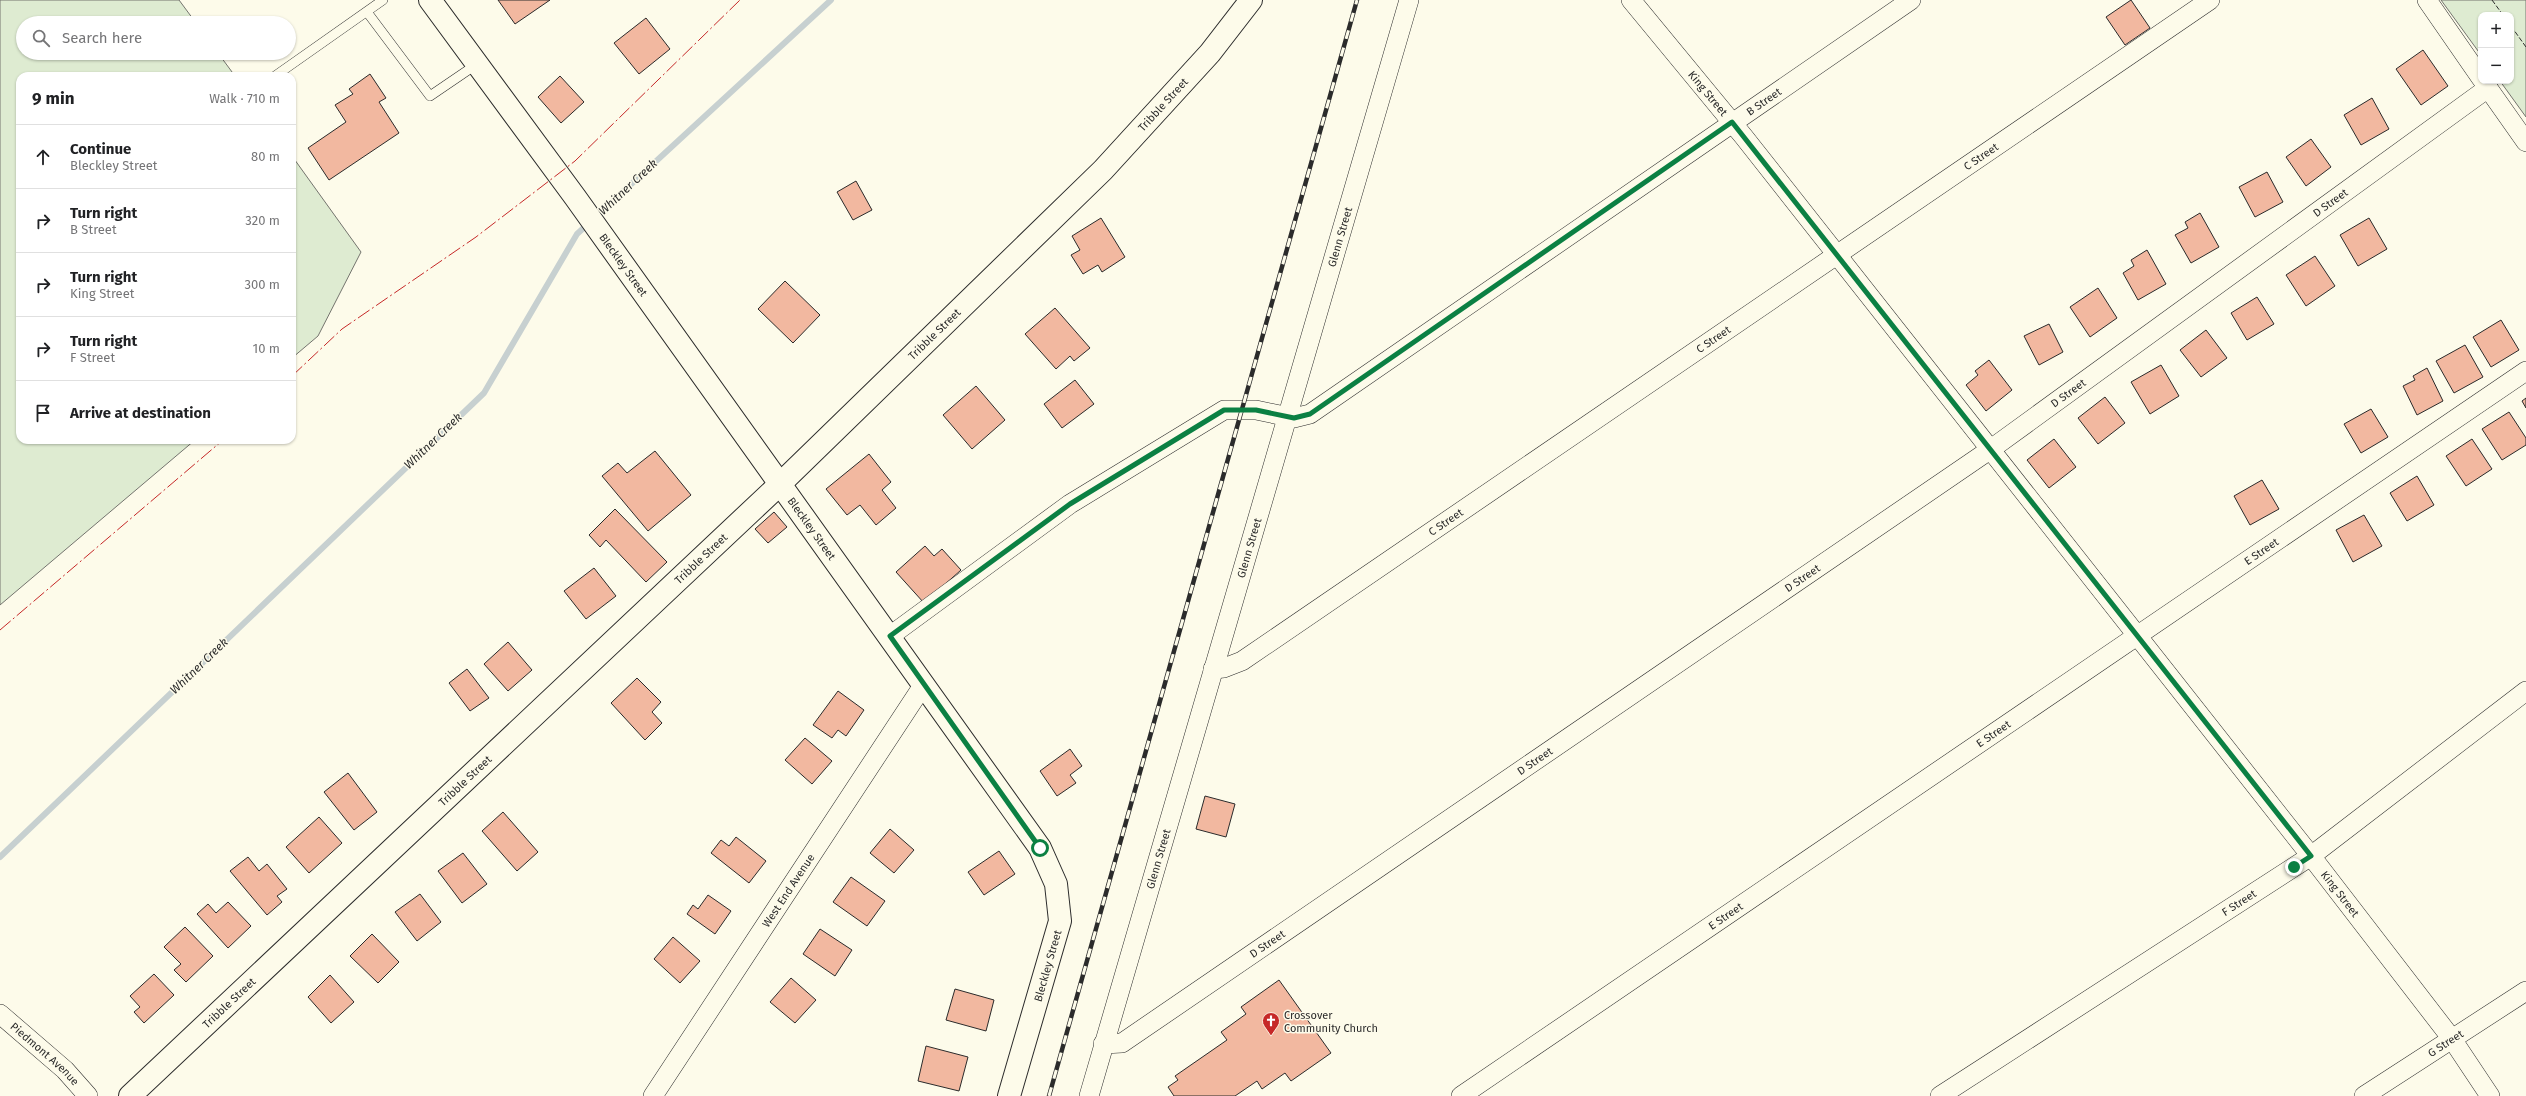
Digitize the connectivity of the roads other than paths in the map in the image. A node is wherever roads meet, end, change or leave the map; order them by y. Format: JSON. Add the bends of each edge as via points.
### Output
{"nodes":[{"id":1,"x":383,"y":0,"type":"edge"},
{"id":2,"x":430,"y":0,"type":"edge"},
{"id":3,"x":1251,"y":0,"type":"edge"},
{"id":4,"x":1409,"y":0,"type":"edge"},
{"id":5,"x":1631,"y":0,"type":"edge"},
{"id":6,"x":1911,"y":0,"type":"edge"},
{"id":7,"x":2210,"y":0,"type":"edge"},
{"id":8,"x":2427,"y":0,"type":"edge"},
{"id":9,"x":367,"y":12,"type":"junction"},
{"id":10,"x":477,"y":64,"type":"junction"},
{"id":11,"x":281,"y":72,"type":"edge"},
{"id":12,"x":2478,"y":73,"type":"edge"},
{"id":13,"x":2481,"y":84,"type":"edge"},
{"id":14,"x":2485,"y":84,"type":"edge"},
{"id":15,"x":1732,"y":122,"type":"junction"},
{"id":16,"x":2526,"y":142,"type":"edge"},
{"id":17,"x":1838,"y":256,"type":"junction"},
{"id":18,"x":2526,"y":371,"type":"edge"},
{"id":19,"x":1287,"y":417,"type":"junction"},
{"id":20,"x":1991,"y":449,"type":"junction"},
{"id":21,"x":779,"y":485,"type":"junction"},
{"id":22,"x":2136,"y":635,"type":"junction"},
{"id":23,"x":890,"y":636,"type":"junction"},
{"id":24,"x":1213,"y":669,"type":"junction"},
{"id":25,"x":924,"y":684,"type":"junction"},
{"id":26,"x":2526,"y":691,"type":"edge"},
{"id":27,"x":2311,"y":856,"type":"junction"},
{"id":28,"x":2526,"y":991,"type":"edge"},
{"id":29,"x":0,"y":1014,"type":"edge"},
{"id":30,"x":2452,"y":1039,"type":"junction"},
{"id":31,"x":1103,"y":1044,"type":"junction"},
{"id":32,"x":88,"y":1096,"type":"edge"},
{"id":33,"x":130,"y":1096,"type":"edge"},
{"id":34,"x":653,"y":1096,"type":"edge"},
{"id":35,"x":1009,"y":1096,"type":"edge"},
{"id":36,"x":1089,"y":1096,"type":"edge"},
{"id":37,"x":1461,"y":1096,"type":"edge"},
{"id":38,"x":1940,"y":1096,"type":"edge"},
{"id":39,"x":2364,"y":1096,"type":"edge"},
{"id":40,"x":2490,"y":1096,"type":"edge"}],
"edges":[{"from":1,"to":9,"type":"lane"},
{"from":2,"to":10,"type":"street","name":"Bleckley Street"},
{"from":3,"to":21,"type":"street","name":"Tribble Street","via":[[1210,53],[1103,170]]},
{"from":4,"to":19,"type":"street","name":"Glenn Street"},
{"from":5,"to":15,"type":"street","name":"King Street"},
{"from":6,"to":15,"type":"street","name":"B Street"},
{"from":7,"to":17,"type":"street","name":"C Street"},
{"from":8,"to":12,"type":"street"},
{"from":9,"to":10,"type":"lane","via":[[430,96]]},
{"from":9,"to":11,"type":"lane"},
{"from":10,"to":21,"type":"street","name":"Bleckley Street","via":[[592,220]]},
{"from":13,"to":20,"type":"street","name":"D Street"},
{"from":14,"to":16,"type":"street"},
{"from":15,"to":17,"type":"street","name":"King Street"},
{"from":15,"to":19,"type":"street","name":"B Street","via":[[1310,414]]},
{"from":17,"to":20,"type":"street","name":"King Street"},
{"from":17,"to":24,"type":"street","name":"C Street","via":[[1242,661]]},
{"from":18,"to":22,"type":"street","name":"E Street"},
{"from":19,"to":23,"type":"street","name":"B Street","via":[[1256,410],[1224,410],[1070,504]]},
{"from":19,"to":24,"type":"street","name":"Glenn Street"},
{"from":20,"to":22,"type":"street","name":"King Street"},
{"from":20,"to":31,"type":"street","name":"D Street","via":[[1122,1043]]},
{"from":21,"to":23,"type":"street","name":"Bleckley Street"},
{"from":21,"to":33,"type":"street","name":"Tribble Street"},
{"from":22,"to":27,"type":"street","name":"King Street"},
{"from":22,"to":37,"type":"street","name":"E Street"},
{"from":23,"to":25,"type":"street","name":"Bleckley Street"},
{"from":24,"to":31,"type":"street","name":"Glenn Street"},
{"from":25,"to":34,"type":"street","name":"West End Avenue"},
{"from":25,"to":35,"type":"street","name":"Bleckley Street","via":[[1040,848],[1056,884],[1060,921]]},
{"from":26,"to":27,"type":"street","name":"F Street"},
{"from":27,"to":30,"type":"street","name":"King Street"},
{"from":27,"to":38,"type":"street","name":"F Street"},
{"from":28,"to":30,"type":"street","name":"G Street"},
{"from":29,"to":32,"type":"street","name":"Piedmont Avenue","via":[[65,1070]]},
{"from":30,"to":39,"type":"street","name":"G Street"},
{"from":30,"to":40,"type":"street","name":"King Street"},
{"from":31,"to":36,"type":"street","name":"Glenn Street"}]}
